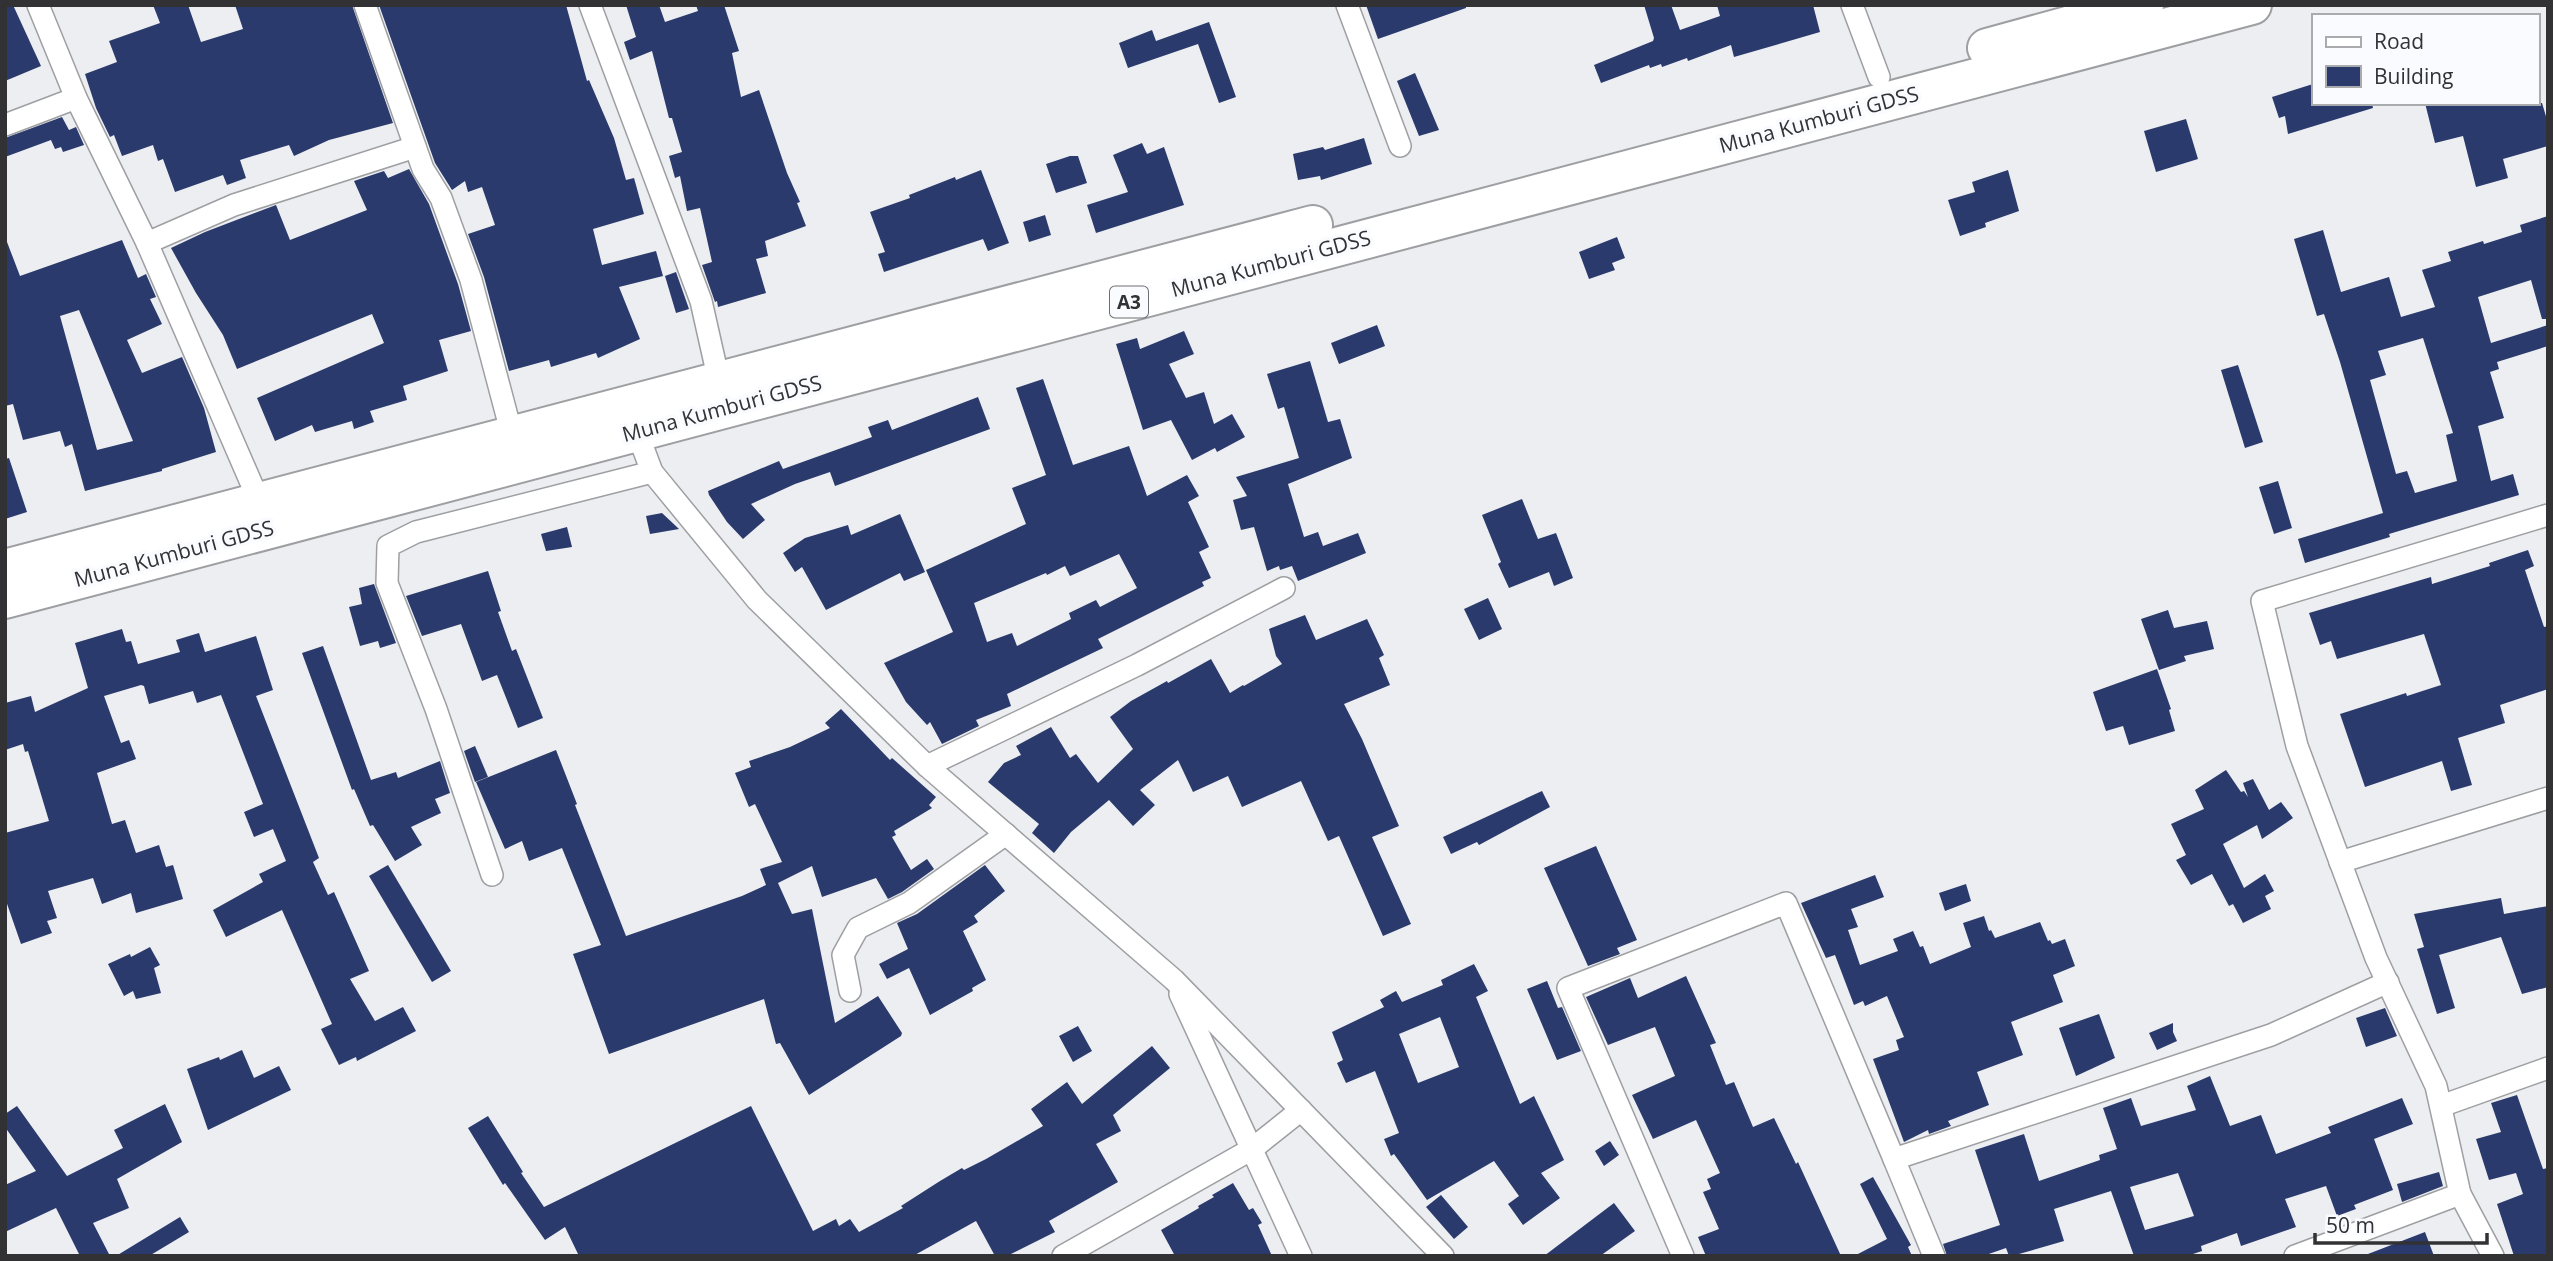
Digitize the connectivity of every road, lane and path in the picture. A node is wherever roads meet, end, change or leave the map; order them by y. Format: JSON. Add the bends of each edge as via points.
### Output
{"nodes":[{"id":1,"x":38,"y":5,"type":"edge"},
{"id":2,"x":365,"y":5,"type":"edge"},
{"id":3,"x":590,"y":5,"type":"edge"},
{"id":4,"x":1347,"y":5,"type":"edge"},
{"id":5,"x":1852,"y":5,"type":"edge"},
{"id":6,"x":2144,"y":5,"type":"edge"},
{"id":7,"x":2252,"y":5,"type":"edge"},
{"id":8,"x":1879,"y":77,"type":"junction"},
{"id":9,"x":76,"y":98,"type":"junction"},
{"id":10,"x":5,"y":125,"type":"edge"},
{"id":11,"x":415,"y":146,"type":"junction"},
{"id":12,"x":1400,"y":146,"type":"dead end"},
{"id":13,"x":147,"y":243,"type":"junction"},
{"id":14,"x":719,"y":382,"type":"junction"},
{"id":15,"x":633,"y":418,"type":"junction"},
{"id":16,"x":512,"y":435,"type":"junction"},
{"id":17,"x":652,"y":472,"type":"junction"},
{"id":18,"x":260,"y":501,"type":"junction"},
{"id":19,"x":2548,"y":515,"type":"edge"},
{"id":20,"x":5,"y":569,"type":"edge"},
{"id":21,"x":1284,"y":588,"type":"dead end"},
{"id":22,"x":5,"y":598,"type":"edge"},
{"id":23,"x":927,"y":766,"type":"junction"},
{"id":24,"x":2548,"y":798,"type":"edge"},
{"id":25,"x":1006,"y":834,"type":"junction"},
{"id":26,"x":2340,"y":862,"type":"junction"},
{"id":27,"x":492,"y":875,"type":"dead end"},
{"id":28,"x":1174,"y":980,"type":"junction"},
{"id":29,"x":2388,"y":982,"type":"junction"},
{"id":30,"x":850,"y":991,"type":"dead end"},
{"id":31,"x":2548,"y":1068,"type":"edge"},
{"id":32,"x":2441,"y":1107,"type":"junction"},
{"id":33,"x":1301,"y":1110,"type":"junction"},
{"id":34,"x":1252,"y":1149,"type":"junction"},
{"id":35,"x":1894,"y":1159,"type":"junction"},
{"id":36,"x":2460,"y":1194,"type":"junction"},
{"id":37,"x":1063,"y":1256,"type":"edge"},
{"id":38,"x":1301,"y":1256,"type":"edge"},
{"id":39,"x":1443,"y":1256,"type":"edge"},
{"id":40,"x":1683,"y":1256,"type":"edge"},
{"id":41,"x":1934,"y":1256,"type":"edge"},
{"id":42,"x":2295,"y":1256,"type":"edge"},
{"id":43,"x":2493,"y":1256,"type":"edge"}],
"edges":[{"from":1,"to":9,"type":"street"},
{"from":2,"to":11,"type":"street"},
{"from":3,"to":14,"type":"street","via":[[701,301]]},
{"from":4,"to":12,"type":"street"},
{"from":5,"to":8,"type":"street"},
{"from":6,"to":8,"type":"highway","name":"Muna Kumburi GDSS","number":"A3"},
{"from":7,"to":15,"type":"highway","name":"Muna Kumburi GDSS","number":"A3"},
{"from":8,"to":14,"type":"highway","name":"Muna Kumburi GDSS","number":"A3"},
{"from":9,"to":10,"type":"street"},
{"from":9,"to":13,"type":"street"},
{"from":11,"to":13,"type":"street","via":[[234,205]]},
{"from":11,"to":16,"type":"street","via":[[441,198],[471,280]]},
{"from":13,"to":18,"type":"street"},
{"from":14,"to":15,"type":"highway","name":"Muna Kumburi GDSS","number":"A3"},
{"from":15,"to":16,"type":"highway","name":"Muna Kumburi GDSS","number":"A3"},
{"from":15,"to":17,"type":"street"},
{"from":15,"to":22,"type":"highway","name":"Muna Kumburi GDSS","number":"A3"},
{"from":16,"to":18,"type":"highway","name":"Muna Kumburi GDSS","number":"A3"},
{"from":17,"to":23,"type":"street","via":[[757,600]]},
{"from":17,"to":27,"type":"street","via":[[416,532],[388,546],[387,583]]},
{"from":18,"to":20,"type":"highway","name":"Muna Kumburi GDSS","number":"A3"},
{"from":19,"to":26,"type":"street","via":[[2262,600],[2297,746]]},
{"from":21,"to":23,"type":"street"},
{"from":23,"to":25,"type":"street"},
{"from":24,"to":26,"type":"street"},
{"from":25,"to":28,"type":"street"},
{"from":25,"to":30,"type":"street","via":[[909,903],[858,928],[843,955]]},
{"from":26,"to":29,"type":"street"},
{"from":28,"to":33,"type":"street"},
{"from":28,"to":34,"type":"street"},
{"from":29,"to":32,"type":"street","via":[[2436,1086]]},
{"from":29,"to":35,"type":"street","via":[[2271,1035]]},
{"from":31,"to":32,"type":"street"},
{"from":32,"to":36,"type":"street"},
{"from":33,"to":34,"type":"street"},
{"from":33,"to":39,"type":"street"},
{"from":34,"to":37,"type":"street"},
{"from":34,"to":38,"type":"street"},
{"from":35,"to":40,"type":"street","via":[[1786,903],[1568,988]]},
{"from":35,"to":41,"type":"street"},
{"from":36,"to":42,"type":"street"},
{"from":36,"to":43,"type":"street"}]}
